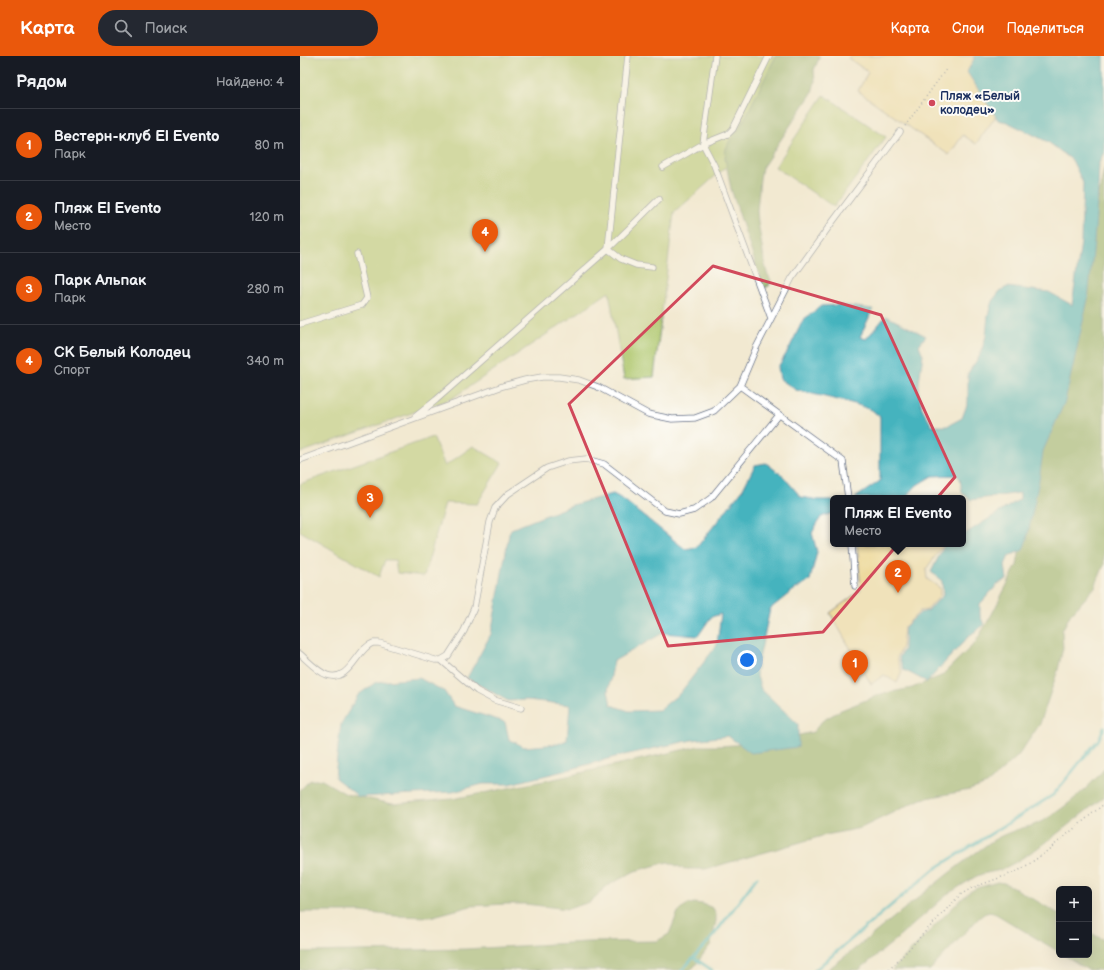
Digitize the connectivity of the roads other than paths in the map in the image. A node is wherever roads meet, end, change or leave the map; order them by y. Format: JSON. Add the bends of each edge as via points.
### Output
{"nodes":[{"id":1,"x":628,"y":56,"type":"edge"},
{"id":2,"x":715,"y":56,"type":"edge"},
{"id":3,"x":769,"y":56,"type":"edge"},
{"id":4,"x":900,"y":132,"type":"road end"},
{"id":5,"x":703,"y":144,"type":"junction"},
{"id":6,"x":664,"y":167,"type":"dead end"},
{"id":7,"x":659,"y":199,"type":"dead end"},
{"id":8,"x":608,"y":249,"type":"junction"},
{"id":9,"x":357,"y":254,"type":"dead end"},
{"id":10,"x":652,"y":267,"type":"dead end"},
{"id":11,"x":771,"y":318,"type":"junction"},
{"id":12,"x":300,"y":324,"type":"edge"},
{"id":13,"x":740,"y":386,"type":"junction"},
{"id":14,"x":779,"y":415,"type":"junction"},
{"id":15,"x":410,"y":420,"type":"junction"},
{"id":16,"x":300,"y":460,"type":"edge"},
{"id":17,"x":848,"y":495,"type":"edge"},
{"id":18,"x":852,"y":547,"type":"edge"},
{"id":19,"x":855,"y":586,"type":"dead end"},
{"id":20,"x":300,"y":654,"type":"edge"},
{"id":21,"x":441,"y":660,"type":"junction"},
{"id":22,"x":521,"y":708,"type":"dead end"}],
"edges":[{"from":1,"to":8,"type":"lane"},
{"from":2,"to":5,"type":"lane"},
{"from":3,"to":5,"type":"lane","via":[[733,129],[728,134]]},
{"from":4,"to":11,"type":"lane","via":[[792,278]]},
{"from":5,"to":6,"type":"lane"},
{"from":5,"to":11,"type":"lane","via":[[714,165]]},
{"from":7,"to":8,"type":"lane"},
{"from":8,"to":10,"type":"lane","via":[[621,259]]},
{"from":8,"to":15,"type":"lane"},
{"from":9,"to":12,"type":"lane","via":[[367,298],[362,305]]},
{"from":11,"to":13,"type":"lane"},
{"from":13,"to":14,"type":"lane"},
{"from":13,"to":15,"type":"lane","via":[[714,411],[695,418],[672,419],[648,414],[598,387],[579,380],[542,377],[503,386]]},
{"from":14,"to":17,"type":"lane","via":[[843,461]]},
{"from":14,"to":21,"type":"lane","via":[[711,498],[694,510],[679,514],[665,511],[604,464],[586,459],[568,461],[547,468],[508,494],[495,508],[490,522],[474,608],[464,631],[448,656]]},
{"from":15,"to":16,"type":"lane"},
{"from":18,"to":19,"type":"lane"},
{"from":20,"to":21,"type":"lane","via":[[326,675],[335,676],[346,671],[373,643]]},
{"from":21,"to":22,"type":"lane","via":[[477,691],[494,700]]}]}
